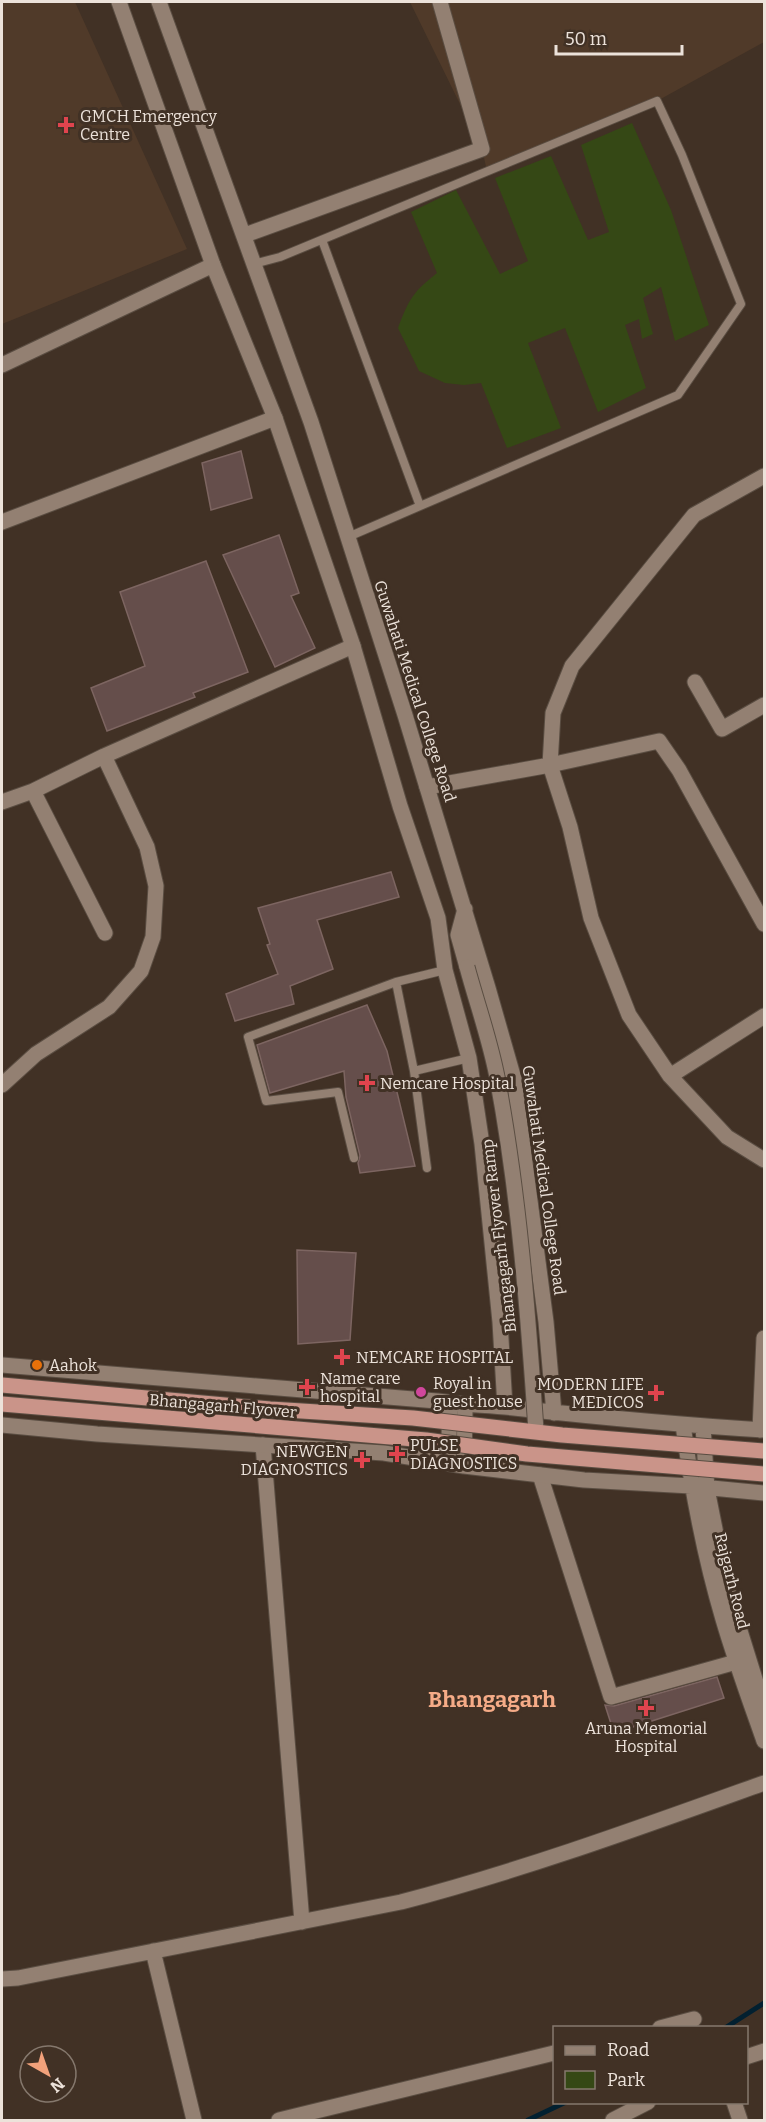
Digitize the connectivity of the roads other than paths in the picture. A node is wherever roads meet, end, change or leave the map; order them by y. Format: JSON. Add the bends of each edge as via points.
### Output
{"nodes":[{"id":1,"x":119,"y":2,"type":"edge"},
{"id":2,"x":159,"y":2,"type":"edge"},
{"id":3,"x":440,"y":2,"type":"edge"},
{"id":4,"x":245,"y":235,"type":"junction"},
{"id":5,"x":322,"y":240,"type":"junction"},
{"id":6,"x":254,"y":264,"type":"junction"},
{"id":7,"x":213,"y":265,"type":"junction"},
{"id":8,"x":2,"y":365,"type":"edge"},
{"id":9,"x":275,"y":417,"type":"junction"},
{"id":10,"x":765,"y":476,"type":"edge"},
{"id":11,"x":420,"y":506,"type":"junction"},
{"id":12,"x":2,"y":522,"type":"edge"},
{"id":13,"x":348,"y":537,"type":"junction"},
{"id":14,"x":352,"y":645,"type":"junction"},
{"id":15,"x":695,"y":682,"type":"dead end"},
{"id":16,"x":765,"y":705,"type":"edge"},
{"id":17,"x":104,"y":756,"type":"junction"},
{"id":18,"x":550,"y":765,"type":"junction"},
{"id":19,"x":427,"y":787,"type":"junction"},
{"id":20,"x":33,"y":791,"type":"junction"},
{"id":21,"x":2,"y":802,"type":"edge"},
{"id":22,"x":465,"y":909,"type":"junction"},
{"id":23,"x":438,"y":918,"type":"junction"},
{"id":24,"x":765,"y":924,"type":"edge"},
{"id":25,"x":105,"y":933,"type":"dead end"},
{"id":26,"x":458,"y":935,"type":"junction"},
{"id":27,"x":445,"y":970,"type":"junction"},
{"id":28,"x":396,"y":982,"type":"junction"},
{"id":29,"x":765,"y":1016,"type":"edge"},
{"id":30,"x":469,"y":1058,"type":"junction"},
{"id":31,"x":414,"y":1071,"type":"junction"},
{"id":32,"x":670,"y":1076,"type":"junction"},
{"id":33,"x":2,"y":1085,"type":"edge"},
{"id":34,"x":760,"y":1152,"type":"edge"},
{"id":35,"x":354,"y":1158,"type":"dead end"},
{"id":36,"x":427,"y":1168,"type":"dead end"},
{"id":37,"x":765,"y":1338,"type":"edge"},
{"id":38,"x":2,"y":1365,"type":"edge"},
{"id":39,"x":2,"y":1385,"type":"edge"},
{"id":40,"x":2,"y":1404,"type":"edge"},
{"id":41,"x":458,"y":1405,"type":"junction"},
{"id":42,"x":506,"y":1407,"type":"junction"},
{"id":43,"x":554,"y":1413,"type":"junction"},
{"id":44,"x":2,"y":1425,"type":"edge"},
{"id":45,"x":683,"y":1425,"type":"junction"},
{"id":46,"x":703,"y":1426,"type":"junction"},
{"id":47,"x":536,"y":1430,"type":"junction"},
{"id":48,"x":762,"y":1430,"type":"edge"},
{"id":49,"x":263,"y":1445,"type":"junction"},
{"id":50,"x":765,"y":1451,"type":"edge"},
{"id":51,"x":448,"y":1463,"type":"junction"},
{"id":52,"x":464,"y":1466,"type":"junction"},
{"id":53,"x":765,"y":1474,"type":"edge"},
{"id":54,"x":540,"y":1475,"type":"junction"},
{"id":55,"x":691,"y":1486,"type":"junction"},
{"id":56,"x":707,"y":1489,"type":"junction"},
{"id":57,"x":765,"y":1493,"type":"edge"},
{"id":58,"x":736,"y":1662,"type":"junction"},
{"id":59,"x":765,"y":1708,"type":"edge"},
{"id":60,"x":765,"y":1741,"type":"edge"},
{"id":61,"x":765,"y":1783,"type":"edge"},
{"id":62,"x":302,"y":1922,"type":"junction"},
{"id":63,"x":153,"y":1951,"type":"junction"},
{"id":64,"x":2,"y":1978,"type":"edge"},
{"id":65,"x":694,"y":2019,"type":"dead end"},
{"id":66,"x":668,"y":2026,"type":"edge"},
{"id":67,"x":765,"y":2050,"type":"edge"},
{"id":68,"x":553,"y":2053,"type":"edge"},
{"id":69,"x":748,"y":2057,"type":"edge"},
{"id":70,"x":646,"y":2104,"type":"edge"},
{"id":71,"x":734,"y":2104,"type":"edge"},
{"id":72,"x":194,"y":2121,"type":"edge"},
{"id":73,"x":279,"y":2121,"type":"edge"},
{"id":74,"x":613,"y":2121,"type":"edge"},
{"id":75,"x":740,"y":2121,"type":"edge"}],
"edges":[{"from":1,"to":7,"type":"main road"},
{"from":2,"to":4,"type":"main road","name":"Guwahati Medical College Road"},
{"from":3,"to":4,"type":"main road","via":[[482,149]]},
{"from":4,"to":6,"type":"main road","name":"Guwahati Medical College Road"},
{"from":5,"to":6,"type":"lane"},
{"from":5,"to":11,"type":"lane"},
{"from":5,"to":11,"type":"lane","via":[[657,101],[741,304],[678,395]]},
{"from":6,"to":13,"type":"main road","name":"Guwahati Medical College Road"},
{"from":7,"to":8,"type":"main road"},
{"from":7,"to":9,"type":"main road"},
{"from":9,"to":12,"type":"main road"},
{"from":9,"to":14,"type":"main road"},
{"from":10,"to":18,"type":"main road","via":[[694,515],[572,666],[553,713]]},
{"from":11,"to":13,"type":"lane"},
{"from":13,"to":19,"type":"main road","name":"Guwahati Medical College Road"},
{"from":14,"to":17,"type":"main road"},
{"from":14,"to":23,"type":"main road"},
{"from":15,"to":16,"type":"main road","via":[[722,729]]},
{"from":17,"to":20,"type":"main road"},
{"from":17,"to":33,"type":"main road","via":[[147,847],[156,886],[153,938],[141,971],[109,1007],[36,1054]]},
{"from":18,"to":19,"type":"main road"},
{"from":18,"to":24,"type":"main road","via":[[659,741]]},
{"from":18,"to":32,"type":"main road","via":[[570,827],[591,918],[629,1015]]},
{"from":19,"to":22,"type":"main road","name":"Guwahati Medical College Road"},
{"from":20,"to":21,"type":"main road"},
{"from":20,"to":25,"type":"main road"},
{"from":22,"to":26,"type":"main road"},
{"from":22,"to":43,"type":"main road","name":"Guwahati Medical College Road","via":[[514,1078]]},
{"from":23,"to":26,"type":"main road"},
{"from":23,"to":27,"type":"main road"},
{"from":26,"to":47,"type":"main road","name":"Bhangagarh Flyover Ramp","bridge":true,"via":[[497,1075],[512,1176]]},
{"from":27,"to":28,"type":"lane"},
{"from":27,"to":30,"type":"main road"},
{"from":28,"to":31,"type":"lane"},
{"from":28,"to":35,"type":"lane","via":[[248,1037],[266,1101],[338,1092]]},
{"from":29,"to":32,"type":"main road"},
{"from":30,"to":31,"type":"lane"},
{"from":30,"to":42,"type":"main road","via":[[482,1144]]},
{"from":31,"to":36,"type":"lane"},
{"from":32,"to":34,"type":"main road","via":[[727,1137]]},
{"from":37,"to":48,"type":"main road"},
{"from":38,"to":41,"type":"main road"},
{"from":39,"to":47,"type":"main road","name":"Bhangagarh Flyover","bridge":true},
{"from":40,"to":53,"type":"main road","name":"Bhangagarh Flyover","bridge":true},
{"from":41,"to":42,"type":"main road"},
{"from":41,"to":51,"type":"main road"},
{"from":41,"to":52,"type":"main road"},
{"from":42,"to":43,"type":"main road"},
{"from":43,"to":45,"type":"main road"},
{"from":44,"to":49,"type":"main road"},
{"from":45,"to":46,"type":"main road"},
{"from":45,"to":55,"type":"main road","name":"Rajgarh Road"},
{"from":46,"to":48,"type":"main road"},
{"from":46,"to":56,"type":"main road","name":"Rajgarh Road"},
{"from":47,"to":50,"type":"main road","name":"Bhangagarh Flyover","bridge":true},
{"from":49,"to":51,"type":"main road","via":[[384,1453]]},
{"from":49,"to":62,"type":"main road"},
{"from":51,"to":52,"type":"main road"},
{"from":52,"to":54,"type":"main road"},
{"from":54,"to":55,"type":"main road"},
{"from":54,"to":58,"type":"main road","via":[[611,1697]]},
{"from":55,"to":56,"type":"main road"},
{"from":55,"to":58,"type":"main road","name":"Rajgarh Road"},
{"from":56,"to":57,"type":"main road"},
{"from":56,"to":59,"type":"main road","name":"Rajgarh Road","via":[[727,1589]]},
{"from":58,"to":60,"type":"main road","name":"Rajgarh Road"},
{"from":61,"to":62,"type":"main road","via":[[462,1886]]},
{"from":62,"to":63,"type":"main road"},
{"from":63,"to":64,"type":"main road"},
{"from":63,"to":72,"type":"main road"},
{"from":65,"to":66,"type":"main road"},
{"from":67,"to":69,"type":"main road"},
{"from":68,"to":73,"type":"main road"},
{"from":70,"to":74,"type":"main road"},
{"from":71,"to":75,"type":"main road"}]}
